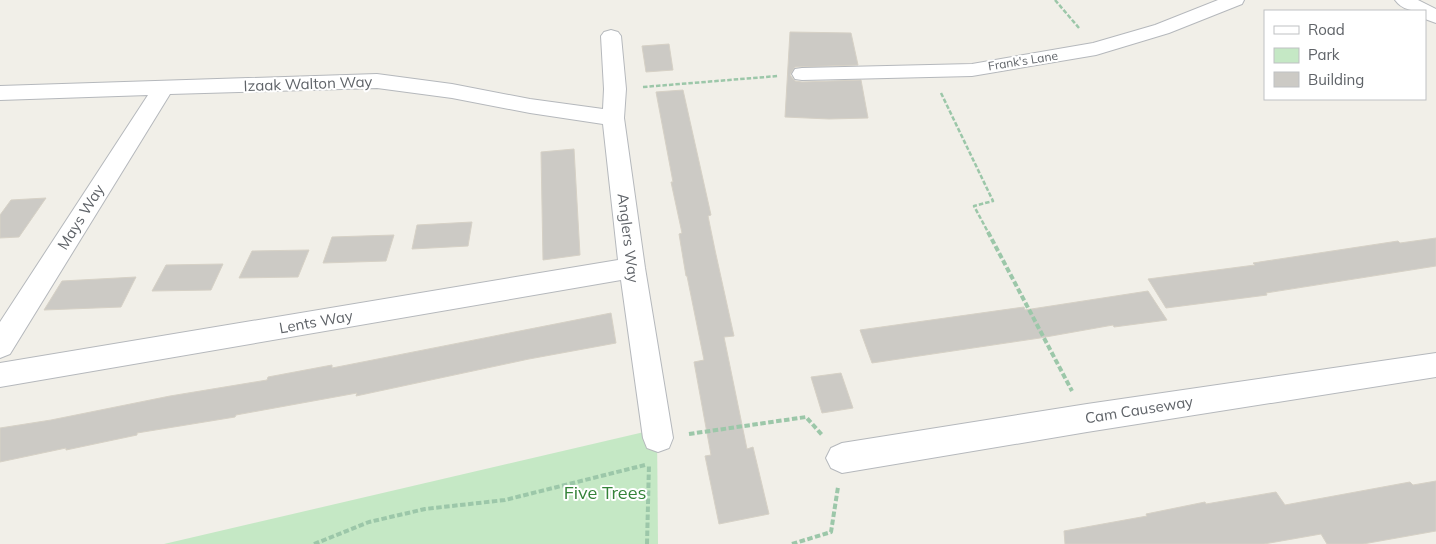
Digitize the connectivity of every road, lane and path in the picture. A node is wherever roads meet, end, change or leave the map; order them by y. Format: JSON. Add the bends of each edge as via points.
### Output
{"nodes":[{"id":1,"x":1055,"y":0,"type":"edge"},
{"id":2,"x":1236,"y":0,"type":"edge"},
{"id":3,"x":1404,"y":0,"type":"edge"},
{"id":4,"x":1423,"y":10,"type":"edge"},
{"id":5,"x":611,"y":36,"type":"dead end"},
{"id":6,"x":1096,"y":49,"type":"junction"},
{"id":7,"x":931,"y":72,"type":"junction"},
{"id":8,"x":802,"y":74,"type":"joint"},
{"id":9,"x":162,"y":88,"type":"junction"},
{"id":10,"x":615,"y":89,"type":"junction"},
{"id":11,"x":0,"y":93,"type":"edge"},
{"id":12,"x":613,"y":118,"type":"junction"},
{"id":13,"x":632,"y":268,"type":"junction"},
{"id":14,"x":0,"y":346,"type":"edge"},
{"id":15,"x":1436,"y":365,"type":"edge"},
{"id":16,"x":0,"y":375,"type":"edge"},
{"id":17,"x":1087,"y":418,"type":"junction"},
{"id":18,"x":658,"y":438,"type":"junction"},
{"id":19,"x":842,"y":458,"type":"junction"},
{"id":20,"x":649,"y":464,"type":"junction"},
{"id":21,"x":314,"y":544,"type":"edge"},
{"id":22,"x":647,"y":544,"type":"edge"},
{"id":23,"x":792,"y":544,"type":"edge"}],
"edges":[{"from":1,"to":6,"type":"path"},
{"from":2,"to":6,"type":"street","name":"Frank's Lane","via":[[1162,29]]},
{"from":3,"to":4,"type":"street"},
{"from":5,"to":10,"type":"street","name":"Anglers Way"},
{"from":6,"to":7,"type":"street","name":"Frank's Lane","via":[[972,70]]},
{"from":7,"to":8,"type":"street","name":"Frank's Lane"},
{"from":7,"to":17,"type":"path","via":[[993,201],[974,206]]},
{"from":8,"to":10,"type":"path"},
{"from":9,"to":11,"type":"street","name":"Izaak Walton Way"},
{"from":9,"to":12,"type":"street","name":"Izaak Walton Way","via":[[377,81]]},
{"from":9,"to":14,"type":"street","name":"Mays Way"},
{"from":10,"to":12,"type":"street","name":"Anglers Way"},
{"from":12,"to":13,"type":"street","name":"Anglers Way"},
{"from":13,"to":16,"type":"street","name":"Lents Way"},
{"from":13,"to":18,"type":"street","name":"Anglers Way"},
{"from":15,"to":17,"type":"street","name":"Cam Causeway"},
{"from":17,"to":19,"type":"street","name":"Cam Causeway"},
{"from":18,"to":19,"type":"path","via":[[806,417]]},
{"from":18,"to":20,"type":"path"},
{"from":19,"to":23,"type":"path","via":[[831,532]]},
{"from":20,"to":21,"type":"path","via":[[505,500],[425,509],[369,522]]},
{"from":20,"to":22,"type":"path"}]}
